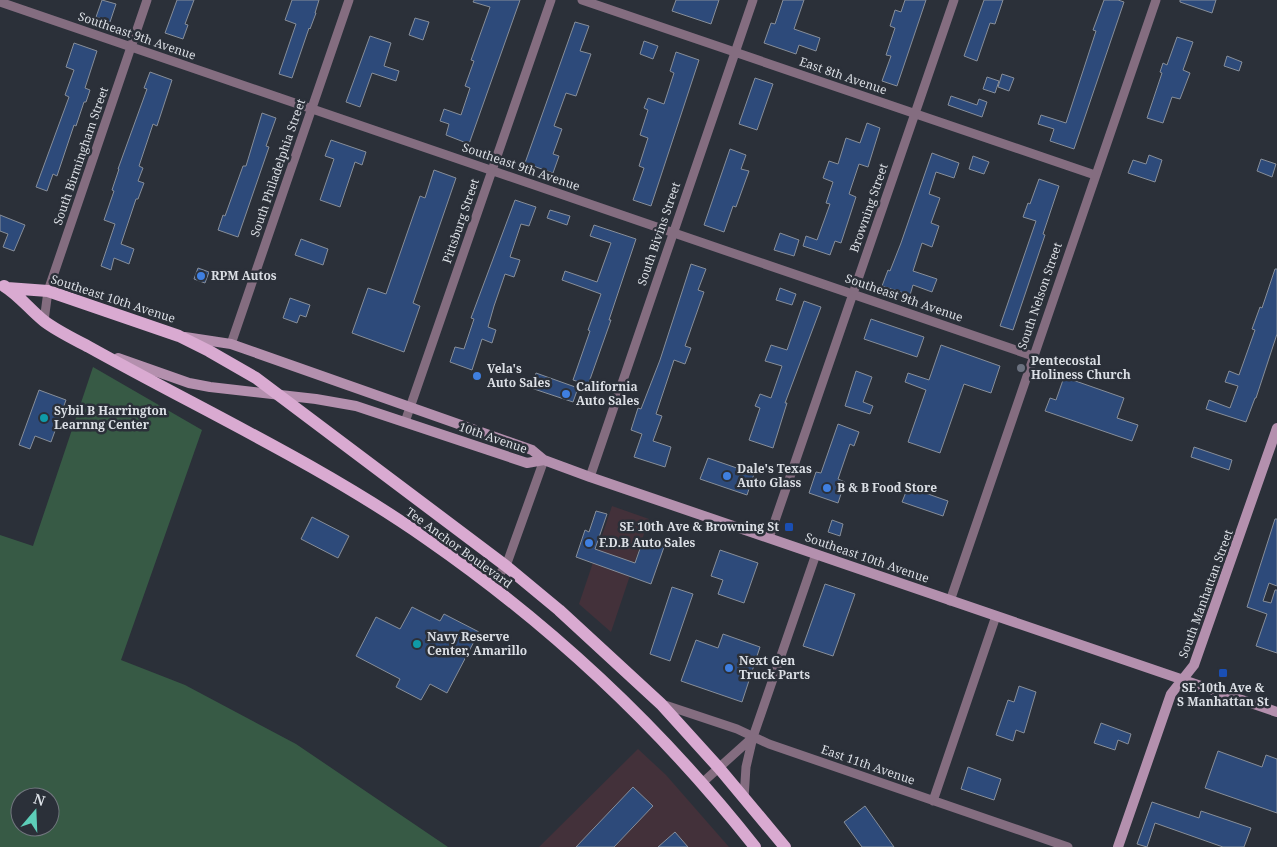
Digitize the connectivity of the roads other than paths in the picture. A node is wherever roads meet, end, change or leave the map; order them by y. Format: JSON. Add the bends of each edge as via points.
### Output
{"nodes":[{"id":1,"x":147,"y":0,"type":"edge"},
{"id":2,"x":349,"y":0,"type":"edge"},
{"id":3,"x":551,"y":0,"type":"edge"},
{"id":4,"x":582,"y":0,"type":"edge"},
{"id":5,"x":753,"y":0,"type":"edge"},
{"id":6,"x":954,"y":0,"type":"edge"},
{"id":7,"x":1156,"y":0,"type":"edge"},
{"id":8,"x":0,"y":2,"type":"edge"},
{"id":9,"x":130,"y":47,"type":"junction"},
{"id":10,"x":735,"y":52,"type":"junction"},
{"id":11,"x":312,"y":109,"type":"junction"},
{"id":12,"x":915,"y":114,"type":"junction"},
{"id":13,"x":492,"y":171,"type":"junction"},
{"id":14,"x":1095,"y":175,"type":"junction"},
{"id":15,"x":673,"y":233,"type":"junction"},
{"id":16,"x":4,"y":286,"type":"edge"},
{"id":17,"x":48,"y":291,"type":"junction"},
{"id":18,"x":852,"y":294,"type":"junction"},
{"id":19,"x":44,"y":321,"type":"junction"},
{"id":20,"x":179,"y":336,"type":"junction"},
{"id":21,"x":231,"y":344,"type":"junction"},
{"id":22,"x":89,"y":347,"type":"junction"},
{"id":23,"x":1033,"y":356,"type":"junction"},
{"id":24,"x":279,"y":395,"type":"junction"},
{"id":25,"x":410,"y":408,"type":"junction"},
{"id":26,"x":405,"y":422,"type":"junction"},
{"id":27,"x":1277,"y":428,"type":"edge"},
{"id":28,"x":544,"y":460,"type":"junction"},
{"id":29,"x":590,"y":477,"type":"junction"},
{"id":30,"x":768,"y":538,"type":"junction"},
{"id":31,"x":816,"y":554,"type":"junction"},
{"id":32,"x":506,"y":566,"type":"junction"},
{"id":33,"x":490,"y":586,"type":"junction"},
{"id":34,"x":950,"y":601,"type":"junction"},
{"id":35,"x":996,"y":616,"type":"junction"},
{"id":36,"x":1182,"y":679,"type":"junction"},
{"id":37,"x":661,"y":704,"type":"junction"},
{"id":38,"x":1277,"y":712,"type":"edge"},
{"id":39,"x":753,"y":737,"type":"junction"},
{"id":40,"x":720,"y":768,"type":"junction"},
{"id":41,"x":702,"y":783,"type":"junction"},
{"id":42,"x":744,"y":798,"type":"junction"},
{"id":43,"x":933,"y":801,"type":"junction"},
{"id":44,"x":755,"y":847,"type":"edge"},
{"id":45,"x":785,"y":847,"type":"edge"},
{"id":46,"x":1068,"y":847,"type":"edge"},
{"id":47,"x":1118,"y":847,"type":"edge"}],
"edges":[{"from":1,"to":9,"type":"street","name":"South Birmingham Street"},
{"from":2,"to":11,"type":"street","name":"South Philadelphia Street"},
{"from":3,"to":13,"type":"street","name":"Pittsburg Street"},
{"from":4,"to":10,"type":"street","name":"East 8th Avenue"},
{"from":5,"to":10,"type":"street","name":"South Bivins Street"},
{"from":6,"to":12,"type":"street","name":"Browning Street"},
{"from":7,"to":14,"type":"street","name":"South Nelson Street"},
{"from":8,"to":9,"type":"street","name":"Southeast 9th Avenue"},
{"from":9,"to":11,"type":"street","name":"Southeast 9th Avenue"},
{"from":9,"to":17,"type":"street","name":"South Birmingham Street"},
{"from":10,"to":12,"type":"street","name":"East 8th Avenue"},
{"from":10,"to":15,"type":"street","name":"South Bivins Street"},
{"from":11,"to":13,"type":"street","name":"Southeast 9th Avenue"},
{"from":11,"to":21,"type":"street","name":"South Philadelphia Street"},
{"from":12,"to":14,"type":"street","name":"East 8th Avenue"},
{"from":12,"to":18,"type":"street","name":"Browning Street"},
{"from":13,"to":15,"type":"street","name":"Southeast 9th Avenue"},
{"from":13,"to":25,"type":"street","name":"Pittsburg Street"},
{"from":14,"to":23,"type":"street","name":"South Nelson Street"},
{"from":15,"to":18,"type":"street","name":"Southeast 9th Avenue"},
{"from":15,"to":29,"type":"street","name":"South Bivins Street"},
{"from":16,"to":17,"type":"main road","name":"Southeast 10th Avenue"},
{"from":16,"to":19,"type":"main road","name":"Southeast 10th Avenue"},
{"from":17,"to":19,"type":"street","name":"South Birmingham Street"},
{"from":17,"to":20,"type":"main road","name":"Southeast 10th Avenue"},
{"from":18,"to":23,"type":"street","name":"Southeast 9th Avenue"},
{"from":18,"to":30,"type":"street","name":"Browning Street"},
{"from":19,"to":22,"type":"main road","name":"Southeast 10th Avenue"},
{"from":20,"to":21,"type":"main road","name":"10th Avenue"},
{"from":20,"to":24,"type":"main road","name":"Tee Anchor Boulevard","via":[[235,365]]},
{"from":21,"to":25,"type":"main road","name":"10th Avenue"},
{"from":22,"to":24,"type":"main road","name":"10th Avenue","via":[[189,382]]},
{"from":22,"to":33,"type":"main road","name":"Tee Anchor Boulevard","via":[[361,497],[427,538]]},
{"from":23,"to":34,"type":"street","name":"South Nelson Street"},
{"from":24,"to":26,"type":"main road","name":"10th Avenue","via":[[350,405]]},
{"from":24,"to":32,"type":"main road","name":"Tee Anchor Boulevard"},
{"from":25,"to":26,"type":"street","name":"Pittsburg Street"},
{"from":25,"to":28,"type":"main road","name":"10th Avenue","via":[[532,450]]},
{"from":26,"to":28,"type":"main road","name":"10th Avenue","via":[[527,463]]},
{"from":27,"to":36,"type":"main road","name":"South Manhattan Street","via":[[1194,665]]},
{"from":28,"to":29,"type":"main road","name":"Southeast 10th Avenue"},
{"from":28,"to":32,"type":"street"},
{"from":29,"to":30,"type":"main road","name":"Southeast 10th Avenue"},
{"from":30,"to":31,"type":"main road","name":"Southeast 10th Avenue"},
{"from":31,"to":34,"type":"main road","name":"Southeast 10th Avenue"},
{"from":31,"to":39,"type":"street"},
{"from":32,"to":33,"type":"street"},
{"from":32,"to":37,"type":"main road","name":"Tee Anchor Boulevard"},
{"from":33,"to":41,"type":"main road","name":"Tee Anchor Boulevard","via":[[600,679]]},
{"from":34,"to":35,"type":"main road","name":"Southeast 10th Avenue"},
{"from":35,"to":36,"type":"main road","name":"Southeast 10th Avenue"},
{"from":35,"to":43,"type":"street"},
{"from":36,"to":38,"type":"main road"},
{"from":36,"to":47,"type":"main road","name":"South Manhattan Street","via":[[1171,694]]},
{"from":37,"to":39,"type":"street","name":"East 11th Avenue"},
{"from":37,"to":40,"type":"main road","name":"Tee Anchor Boulevard"},
{"from":39,"to":40,"type":"street"},
{"from":39,"to":42,"type":"street","via":[[744,779]]},
{"from":39,"to":43,"type":"street","name":"East 11th Avenue"},
{"from":40,"to":41,"type":"street"},
{"from":40,"to":42,"type":"main road","name":"Tee Anchor Boulevard"},
{"from":41,"to":44,"type":"main road","name":"Tee Anchor Boulevard"},
{"from":42,"to":45,"type":"main road","name":"Tee Anchor Boulevard"},
{"from":43,"to":46,"type":"street","name":"East 11th Avenue"}]}
